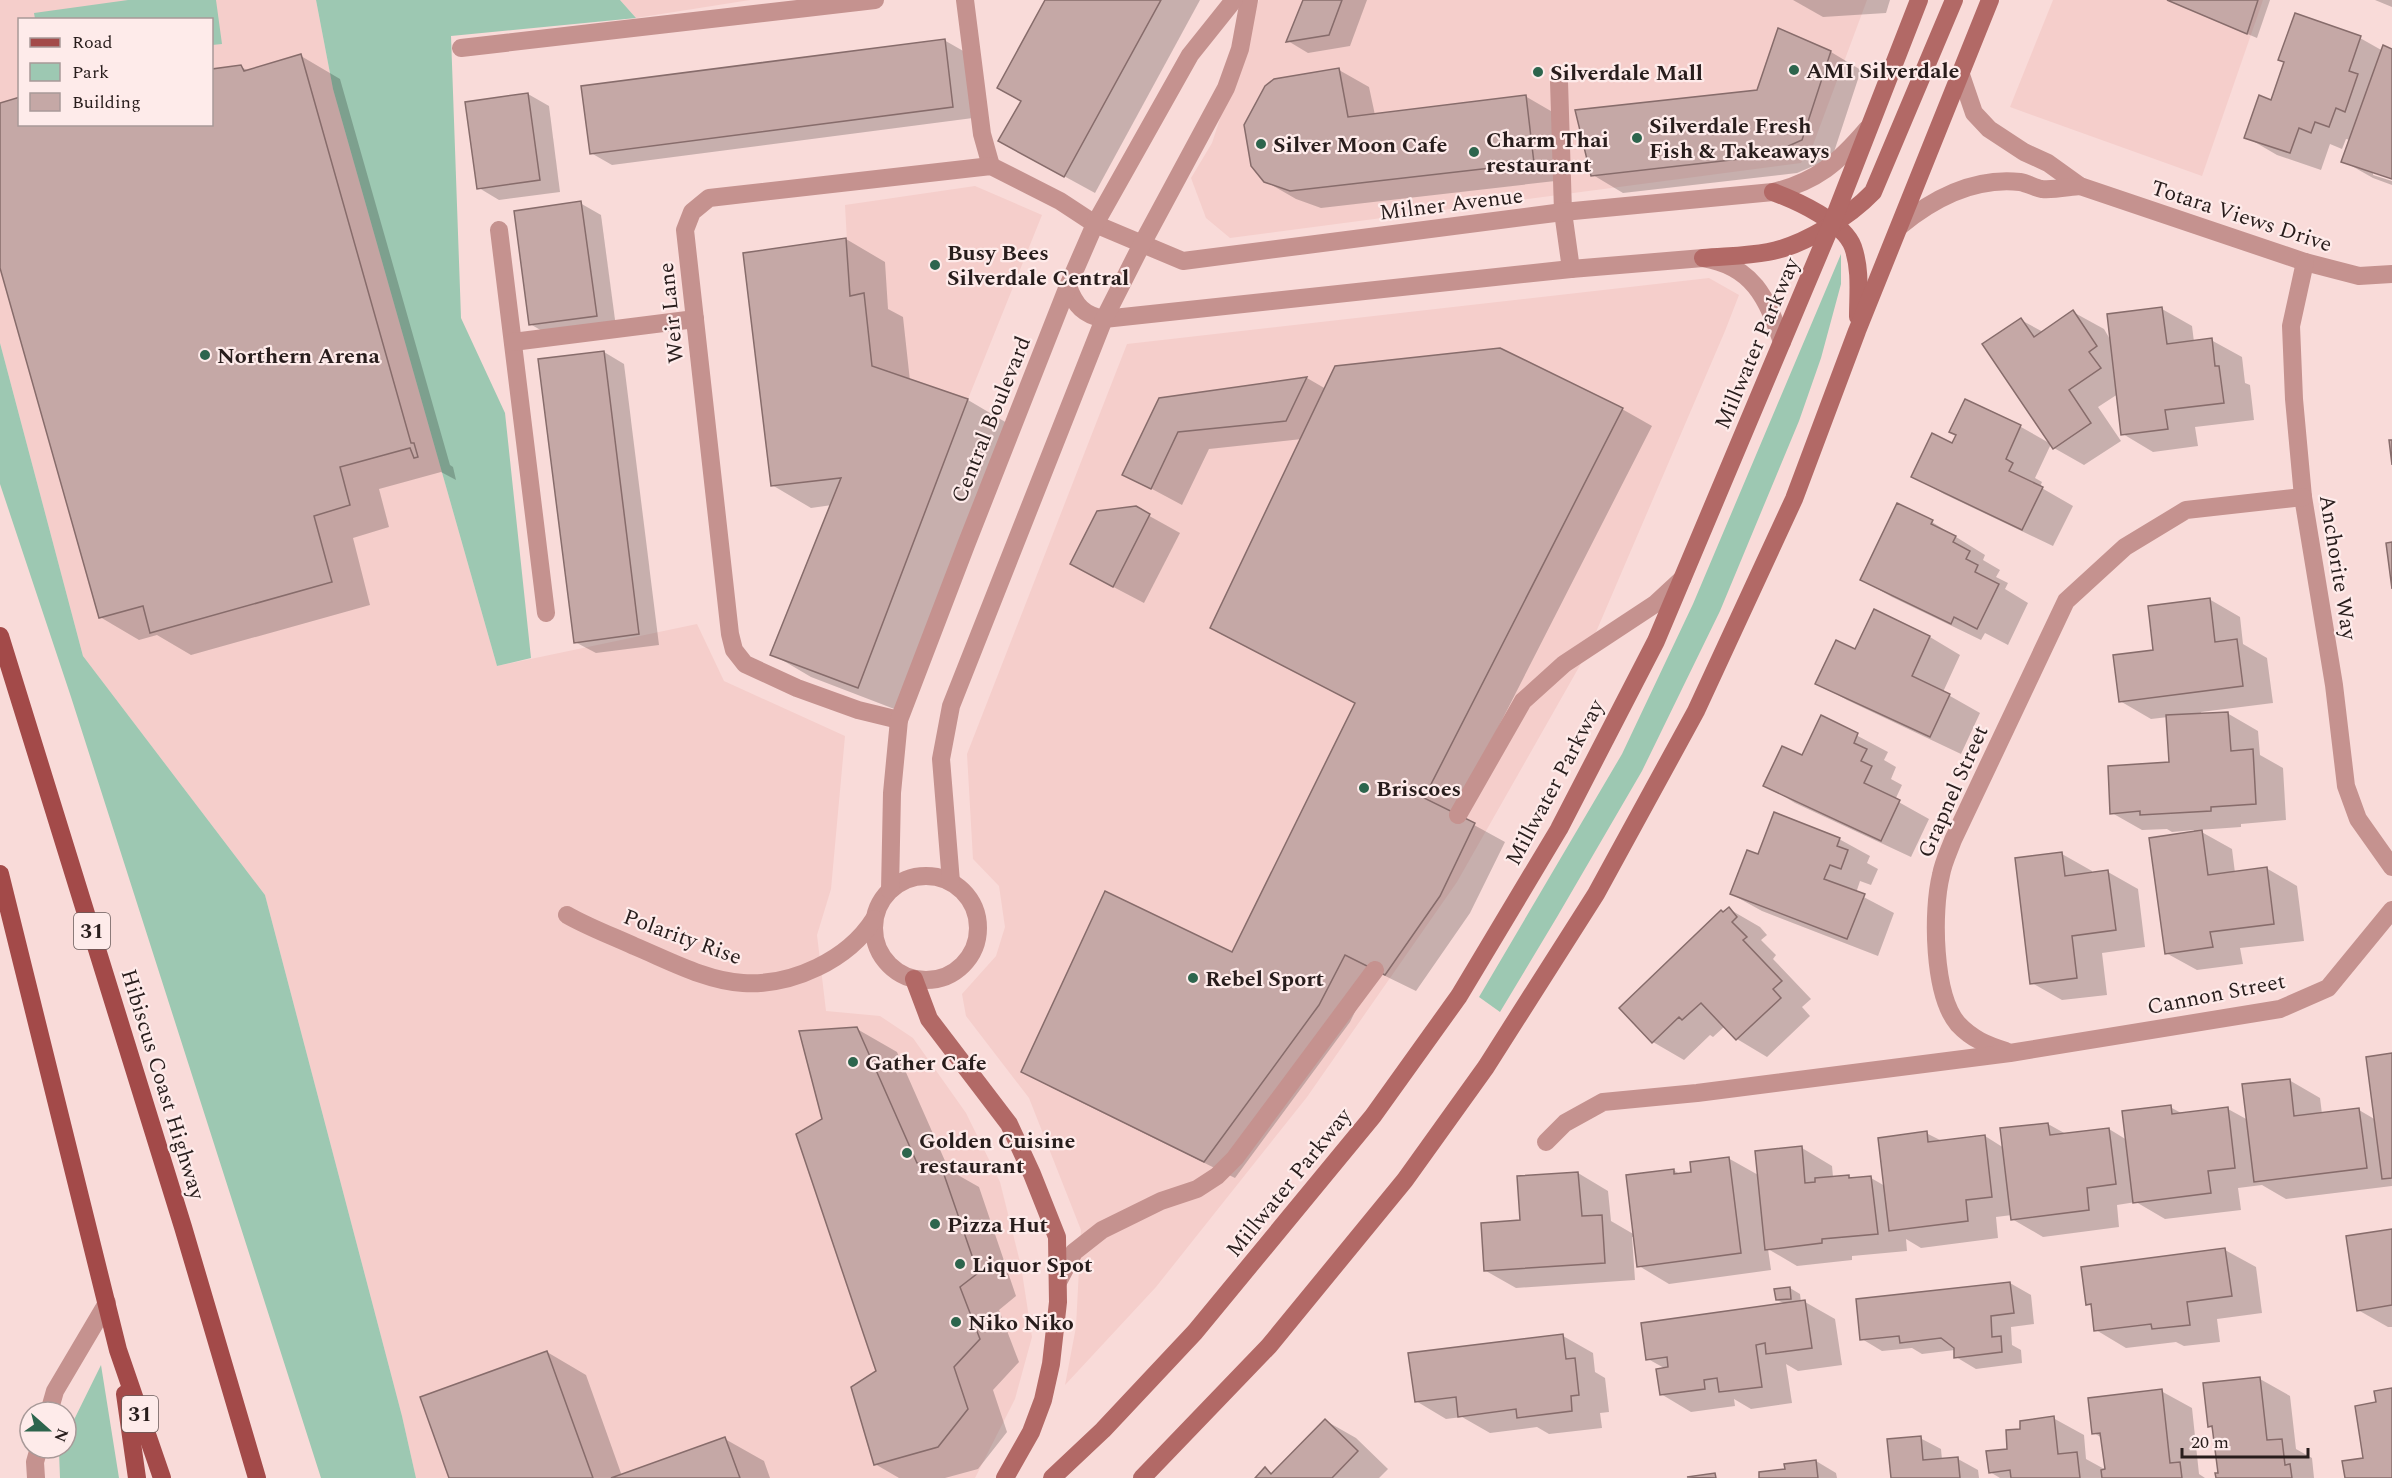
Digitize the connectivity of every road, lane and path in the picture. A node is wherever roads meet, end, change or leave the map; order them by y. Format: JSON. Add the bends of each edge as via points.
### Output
{"nodes":[{"id":1,"x":875,"y":0,"type":"edge"},
{"id":2,"x":965,"y":0,"type":"edge"},
{"id":3,"x":1234,"y":0,"type":"edge"},
{"id":4,"x":1249,"y":0,"type":"edge"},
{"id":5,"x":1919,"y":0,"type":"edge"},
{"id":6,"x":1954,"y":0,"type":"edge"},
{"id":7,"x":1990,"y":0,"type":"edge"},
{"id":8,"x":461,"y":48,"type":"dead end"},
{"id":9,"x":1961,"y":75,"type":"junction"},
{"id":10,"x":1559,"y":81,"type":"dead end"},
{"id":11,"x":1869,"y":126,"type":"junction"},
{"id":12,"x":991,"y":166,"type":"junction"},
{"id":13,"x":2080,"y":186,"type":"junction"},
{"id":14,"x":1773,"y":192,"type":"junction"},
{"id":15,"x":1563,"y":212,"type":"junction"},
{"id":16,"x":1095,"y":224,"type":"junction"},
{"id":17,"x":1832,"y":224,"type":"junction"},
{"id":18,"x":1900,"y":226,"type":"junction"},
{"id":19,"x":499,"y":230,"type":"dead end"},
{"id":20,"x":1142,"y":244,"type":"junction"},
{"id":21,"x":1703,"y":258,"type":"junction"},
{"id":22,"x":2305,"y":262,"type":"junction"},
{"id":23,"x":1571,"y":270,"type":"junction"},
{"id":24,"x":2392,"y":273,"type":"edge"},
{"id":25,"x":1068,"y":286,"type":"junction"},
{"id":26,"x":695,"y":319,"type":"junction"},
{"id":27,"x":1104,"y":320,"type":"junction"},
{"id":28,"x":1857,"y":331,"type":"junction"},
{"id":29,"x":513,"y":342,"type":"junction"},
{"id":30,"x":1782,"y":342,"type":"junction"},
{"id":31,"x":2303,"y":497,"type":"junction"},
{"id":32,"x":1682,"y":579,"type":"junction"},
{"id":33,"x":546,"y":613,"type":"dead end"},
{"id":34,"x":0,"y":636,"type":"edge"},
{"id":35,"x":899,"y":720,"type":"junction"},
{"id":36,"x":1458,"y":815,"type":"dead end"},
{"id":37,"x":2392,"y":867,"type":"edge"},
{"id":38,"x":0,"y":873,"type":"edge"},
{"id":39,"x":951,"y":882,"type":"junction"},
{"id":40,"x":890,"y":890,"type":"junction"},
{"id":41,"x":2392,"y":910,"type":"edge"},
{"id":42,"x":567,"y":915,"type":"dead end"},
{"id":43,"x":874,"y":919,"type":"junction"},
{"id":44,"x":1374,"y":970,"type":"dead end"},
{"id":45,"x":914,"y":979,"type":"junction"},
{"id":46,"x":2010,"y":1053,"type":"junction"},
{"id":47,"x":1546,"y":1142,"type":"dead end"},
{"id":48,"x":1058,"y":1282,"type":"junction"},
{"id":49,"x":107,"y":1303,"type":"junction"},
{"id":50,"x":118,"y":1350,"type":"junction"},
{"id":51,"x":53,"y":1400,"type":"edge"},
{"id":52,"x":137,"y":1478,"type":"edge"},
{"id":53,"x":162,"y":1478,"type":"edge"},
{"id":54,"x":257,"y":1478,"type":"edge"},
{"id":55,"x":1005,"y":1478,"type":"edge"},
{"id":56,"x":1052,"y":1478,"type":"edge"},
{"id":57,"x":1142,"y":1478,"type":"edge"}],
"edges":[{"from":1,"to":8,"type":"street"},
{"from":2,"to":12,"type":"street","via":[[982,134]]},
{"from":3,"to":16,"type":"street","name":"Central Boulevard","via":[[1190,55]]},
{"from":4,"to":20,"type":"street","via":[[1240,49],[1226,88]]},
{"from":5,"to":11,"type":"main road","name":"Millwater Parkway"},
{"from":6,"to":17,"type":"main road","via":[[1873,192]]},
{"from":7,"to":9,"type":"main road"},
{"from":9,"to":13,"type":"street","name":"Totara Views Drive","via":[[1974,113],[1989,129]]},
{"from":9,"to":18,"type":"main road"},
{"from":10,"to":15,"type":"street"},
{"from":11,"to":14,"type":"street","name":"Milner Avenue","via":[[1834,164],[1796,187]]},
{"from":11,"to":17,"type":"main road","name":"Millwater Parkway"},
{"from":12,"to":16,"type":"street","via":[[1060,201]]},
{"from":12,"to":26,"type":"street","name":"Weir Lane","via":[[709,198],[692,212],[685,230]]},
{"from":13,"to":18,"type":"street","name":"Totara Views Drive","via":[[2042,189],[2020,182],[1966,187],[1941,197]]},
{"from":13,"to":22,"type":"street","name":"Totara Views Drive"},
{"from":14,"to":15,"type":"street","name":"Milner Avenue"},
{"from":14,"to":17,"type":"main road","via":[[1802,204]]},
{"from":15,"to":20,"type":"street","name":"Milner Avenue","via":[[1184,261]]},
{"from":15,"to":23,"type":"street"},
{"from":16,"to":20,"type":"street","name":"Milner Avenue"},
{"from":16,"to":25,"type":"street","name":"Central Boulevard"},
{"from":17,"to":21,"type":"main road","via":[[1799,242],[1768,252]]},
{"from":17,"to":28,"type":"main road","via":[[1852,244],[1857,264]]},
{"from":17,"to":30,"type":"main road","name":"Millwater Parkway"},
{"from":18,"to":28,"type":"main road"},
{"from":19,"to":29,"type":"street"},
{"from":20,"to":27,"type":"street"},
{"from":21,"to":23,"type":"street"},
{"from":21,"to":30,"type":"street","via":[[1724,261],[1749,279],[1774,318]]},
{"from":22,"to":24,"type":"street","name":"Totara Views Drive","via":[[2359,276]]},
{"from":22,"to":31,"type":"street","name":"Anchorite Way","via":[[2291,326]]},
{"from":23,"to":27,"type":"street"},
{"from":25,"to":27,"type":"street","via":[[1079,308]]},
{"from":25,"to":35,"type":"street","name":"Central Boulevard"},
{"from":26,"to":29,"type":"street"},
{"from":26,"to":35,"type":"street","name":"Weir Lane","via":[[734,650],[745,664],[797,688]]},
{"from":27,"to":39,"type":"street","via":[[951,706],[941,759]]},
{"from":28,"to":57,"type":"main road","via":[[1794,499],[1696,711],[1596,894],[1486,1067],[1405,1180],[1269,1346]]},
{"from":29,"to":33,"type":"street"},
{"from":30,"to":32,"type":"main road","name":"Millwater Parkway"},
{"from":31,"to":37,"type":"street","name":"Anchorite Way","via":[[2346,786],[2358,819]]},
{"from":31,"to":46,"type":"street","name":"Grapnel Street","via":[[2186,510],[2125,547],[2066,601],[1940,875],[1937,951],[1941,989],[1957,1023],[1979,1042]]},
{"from":32,"to":36,"type":"street","via":[[1655,604],[1564,664],[1523,701]]},
{"from":32,"to":56,"type":"main road","name":"Millwater Parkway","via":[[1656,641],[1559,830],[1459,996],[1373,1116],[1216,1308],[1103,1430]]},
{"from":34,"to":54,"type":"main road","name":"Hibiscus Coast Highway","number":"31"},
{"from":35,"to":40,"type":"street","name":"Central Boulevard","via":[[891,793]]},
{"from":38,"to":49,"type":"main road","number":"31"},
{"from":39,"to":40,"type":"street","via":[[936,876],[919,876]]},
{"from":39,"to":45,"type":"street","via":[[964,892],[978,922],[970,954],[947,976]]},
{"from":40,"to":43,"type":"street"},
{"from":41,"to":46,"type":"street","name":"Cannon Street","via":[[2328,988],[2280,1009]]},
{"from":42,"to":43,"type":"street","name":"Polarity Rise","via":[[659,957],[704,974],[744,983],[789,978],[815,968],[845,951],[863,936]]},
{"from":43,"to":45,"type":"street","via":[[874,934],[887,963]]},
{"from":44,"to":48,"type":"street","via":[[1235,1158],[1217,1176],[1197,1189],[1161,1201],[1102,1230],[1074,1252]]},
{"from":45,"to":48,"type":"main road","via":[[929,1018],[1009,1124],[1057,1237]]},
{"from":46,"to":47,"type":"street","via":[[1697,1094],[1603,1102],[1565,1123]]},
{"from":48,"to":55,"type":"main road","via":[[1052,1354],[1043,1400],[1031,1432]]},
{"from":49,"to":50,"type":"main road","number":"31"},
{"from":49,"to":51,"type":"street"},
{"from":50,"to":52,"type":"main road"},
{"from":50,"to":53,"type":"main road","number":"31"}]}
